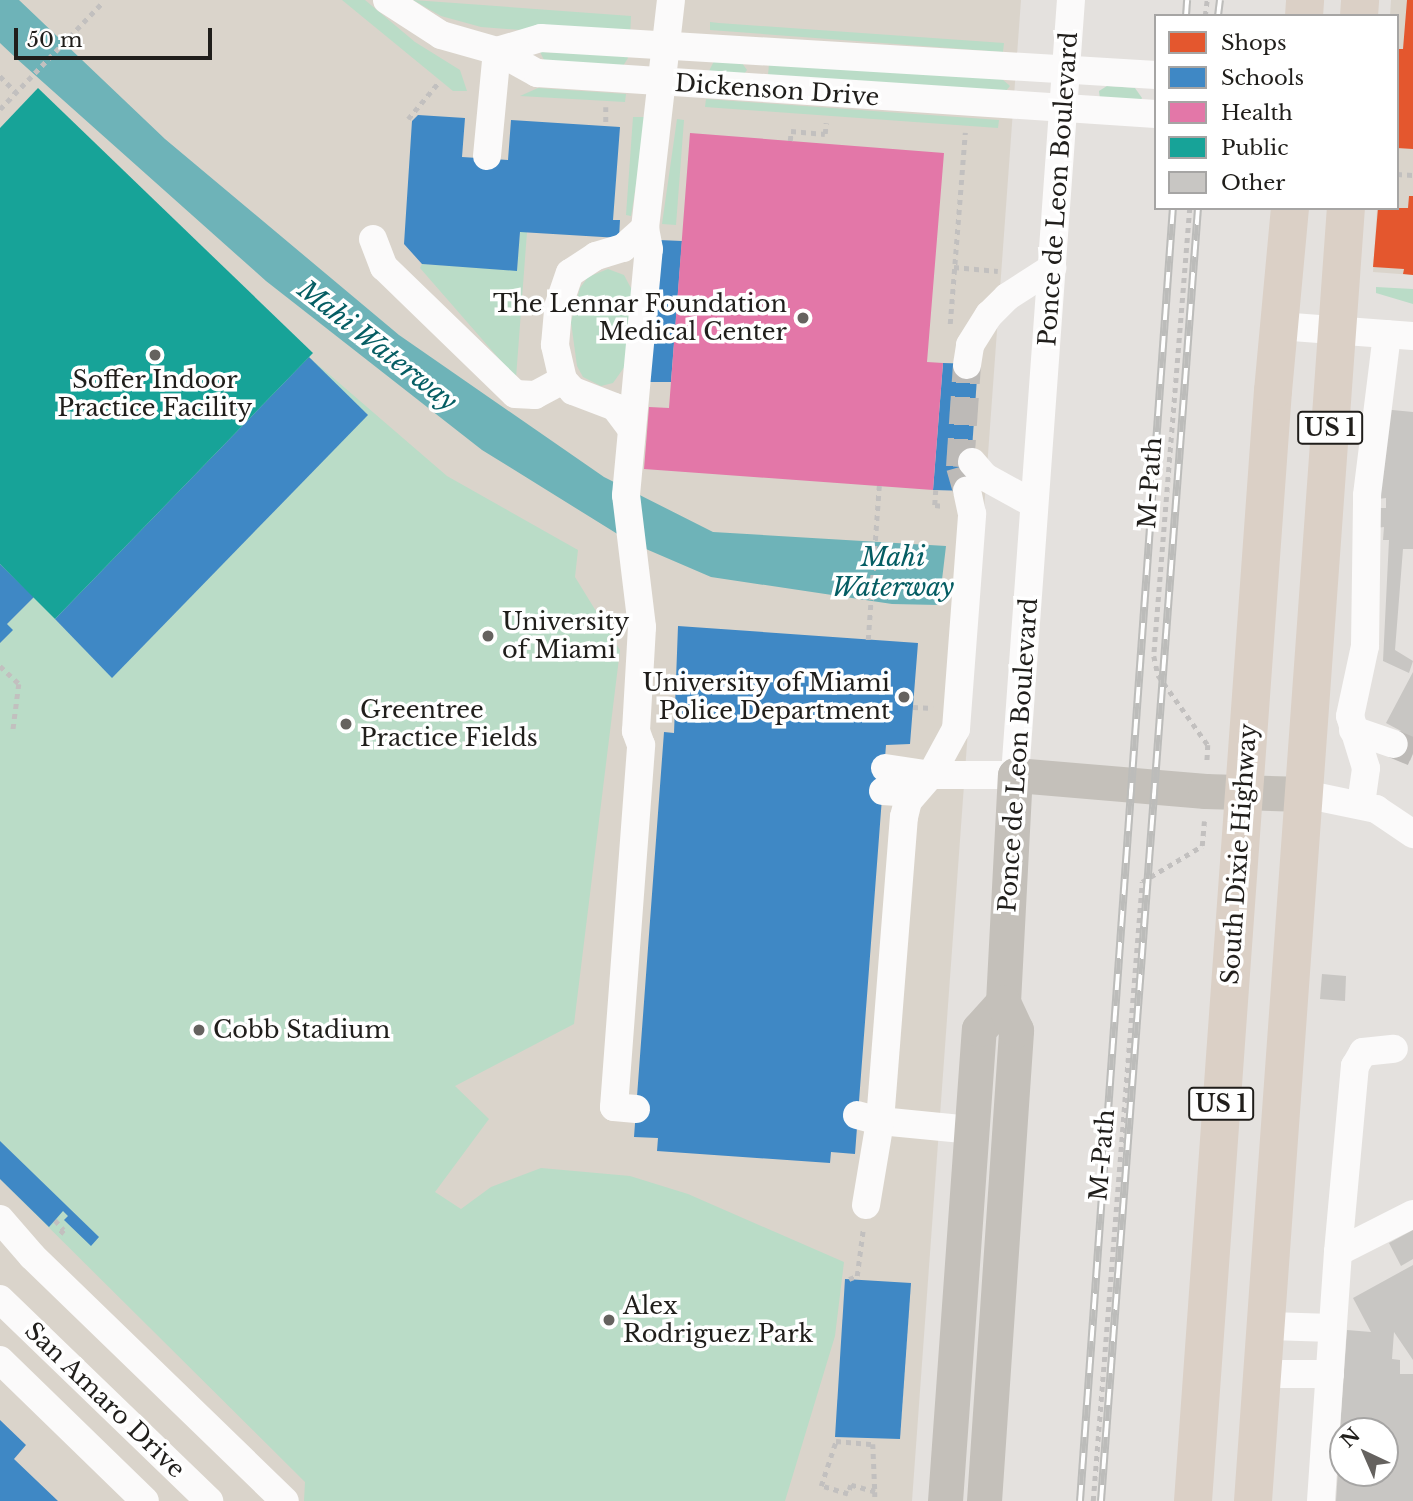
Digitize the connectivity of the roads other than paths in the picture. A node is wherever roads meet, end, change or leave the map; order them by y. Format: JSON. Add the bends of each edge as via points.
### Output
{"nodes":[{"id":1,"x":387,"y":0,"type":"edge"},
{"id":2,"x":671,"y":0,"type":"edge"},
{"id":3,"x":1071,"y":0,"type":"edge"},
{"id":4,"x":668,"y":46,"type":"junction"},
{"id":5,"x":497,"y":51,"type":"junction"},
{"id":6,"x":1067,"y":70,"type":"junction"},
{"id":7,"x":1154,"y":75,"type":"edge"},
{"id":8,"x":665,"y":82,"type":"junction"},
{"id":9,"x":1063,"y":111,"type":"junction"},
{"id":10,"x":1154,"y":114,"type":"edge"},
{"id":11,"x":487,"y":156,"type":"dead end"},
{"id":12,"x":1290,"y":210,"type":"edge"},
{"id":13,"x":1346,"y":210,"type":"edge"},
{"id":14,"x":645,"y":228,"type":"junction"},
{"id":15,"x":373,"y":239,"type":"dead end"},
{"id":16,"x":610,"y":254,"type":"junction"},
{"id":17,"x":1052,"y":268,"type":"junction"},
{"id":18,"x":646,"y":284,"type":"junction"},
{"id":19,"x":1279,"y":327,"type":"junction"},
{"id":20,"x":1337,"y":330,"type":"junction"},
{"id":21,"x":1400,"y":335,"type":"edge"},
{"id":22,"x":967,"y":365,"type":"tunnel mouth"},
{"id":23,"x":640,"y":371,"type":"junction"},
{"id":24,"x":563,"y":380,"type":"junction"},
{"id":25,"x":600,"y":400,"type":"junction"},
{"id":26,"x":630,"y":427,"type":"junction"},
{"id":27,"x":972,"y":462,"type":"tunnel mouth"},
{"id":28,"x":967,"y":491,"type":"tunnel mouth"},
{"id":29,"x":1034,"y":504,"type":"junction"},
{"id":30,"x":1353,"y":730,"type":"junction"},
{"id":31,"x":1394,"y":744,"type":"tunnel mouth"},
{"id":32,"x":1015,"y":775,"type":"junction"},
{"id":33,"x":884,"y":780,"type":"dead end"},
{"id":34,"x":922,"y":784,"type":"junction"},
{"id":35,"x":1244,"y":791,"type":"junction"},
{"id":36,"x":1304,"y":794,"type":"junction"},
{"id":37,"x":1361,"y":804,"type":"junction"},
{"id":38,"x":1413,"y":834,"type":"edge"},
{"id":39,"x":1003,"y":1002,"type":"junction"},
{"id":40,"x":1394,"y":1049,"type":"dead end"},
{"id":41,"x":636,"y":1110,"type":"dead end"},
{"id":42,"x":865,"y":1122,"type":"junction"},
{"id":43,"x":971,"y":1129,"type":"junction"},
{"id":44,"x":866,"y":1205,"type":"road end"},
{"id":45,"x":1413,"y":1214,"type":"edge"},
{"id":46,"x":0,"y":1219,"type":"edge"},
{"id":47,"x":1338,"y":1252,"type":"junction"},
{"id":48,"x":0,"y":1299,"type":"edge"},
{"id":49,"x":1268,"y":1326,"type":"junction"},
{"id":50,"x":1319,"y":1328,"type":"junction"},
{"id":51,"x":0,"y":1360,"type":"edge"},
{"id":52,"x":1264,"y":1374,"type":"junction"},
{"id":53,"x":1317,"y":1374,"type":"junction"},
{"id":54,"x":199,"y":1498,"type":"edge"},
{"id":55,"x":145,"y":1501,"type":"edge"},
{"id":56,"x":285,"y":1501,"type":"edge"},
{"id":57,"x":945,"y":1501,"type":"edge"},
{"id":58,"x":984,"y":1501,"type":"edge"},
{"id":59,"x":1193,"y":1501,"type":"edge"},
{"id":60,"x":1253,"y":1501,"type":"edge"},
{"id":61,"x":1321,"y":1501,"type":"edge"}],
"edges":[{"from":1,"to":5,"type":"street","name":"Dickenson Drive","via":[[442,35]]},
{"from":2,"to":4,"type":"street"},
{"from":3,"to":6,"type":"street","name":"Ponce de Leon Boulevard"},
{"from":4,"to":5,"type":"street","name":"Dickenson Drive","via":[[541,38]]},
{"from":4,"to":6,"type":"street","name":"Dickenson Drive"},
{"from":4,"to":8,"type":"street"},
{"from":5,"to":8,"type":"street","name":"Dickenson Drive","via":[[537,73]]},
{"from":5,"to":11,"type":"street"},
{"from":6,"to":7,"type":"street","name":"Dickenson Drive"},
{"from":6,"to":9,"type":"street","name":"Ponce de Leon Boulevard"},
{"from":8,"to":9,"type":"street","name":"Dickenson Drive"},
{"from":8,"to":14,"type":"street"},
{"from":9,"to":10,"type":"street","name":"Dickenson Drive"},
{"from":9,"to":17,"type":"street","name":"Ponce de Leon Boulevard"},
{"from":12,"to":19,"type":"highway","name":"South Dixie Highway","number":"US 1"},
{"from":13,"to":20,"type":"highway","number":"US 1"},
{"from":14,"to":16,"type":"street"},
{"from":14,"to":18,"type":"street"},
{"from":15,"to":24,"type":"street","via":[[384,267],[515,394],[535,395]]},
{"from":16,"to":18,"type":"street"},
{"from":16,"to":24,"type":"street","via":[[583,262],[563,288],[555,345]]},
{"from":17,"to":22,"type":"street","via":[[1007,297],[989,315],[970,345]]},
{"from":17,"to":29,"type":"street","name":"Ponce de Leon Boulevard"},
{"from":18,"to":23,"type":"street"},
{"from":19,"to":20,"type":"street"},
{"from":19,"to":35,"type":"highway","name":"South Dixie Highway","number":"US 1"},
{"from":20,"to":21,"type":"street"},
{"from":20,"to":36,"type":"highway","number":"US 1"},
{"from":21,"to":30,"type":"street","via":[[1367,495],[1365,646],[1350,716]]},
{"from":23,"to":25,"type":"street","via":[[614,395]]},
{"from":23,"to":26,"type":"street"},
{"from":24,"to":25,"type":"street","via":[[583,397]]},
{"from":25,"to":26,"type":"street","via":[[615,408]]},
{"from":26,"to":41,"type":"street","via":[[627,521],[642,627],[636,731],[652,745],[614,1107]]},
{"from":27,"to":29,"type":"street","via":[[985,477]]},
{"from":28,"to":34,"type":"street","via":[[972,514],[956,729]]},
{"from":29,"to":32,"type":"street","name":"Ponce de Leon Boulevard"},
{"from":30,"to":31,"type":"street"},
{"from":30,"to":37,"type":"street","via":[[1366,768]]},
{"from":32,"to":34,"type":"street"},
{"from":32,"to":35,"type":"main road"},
{"from":32,"to":39,"type":"main road","name":"Ponce de Leon Boulevard"},
{"from":33,"to":34,"type":"street"},
{"from":34,"to":42,"type":"street","via":[[904,817]]},
{"from":35,"to":36,"type":"main road"},
{"from":35,"to":59,"type":"highway","name":"South Dixie Highway","number":"US 1"},
{"from":36,"to":37,"type":"street"},
{"from":36,"to":49,"type":"highway","number":"US 1"},
{"from":37,"to":38,"type":"street","via":[[1392,817]]},
{"from":39,"to":43,"type":"main road","via":[[979,1029]]},
{"from":39,"to":58,"type":"main road","via":[[1016,1031]]},
{"from":40,"to":47,"type":"street","via":[[1363,1052],[1355,1066]]},
{"from":42,"to":43,"type":"street"},
{"from":42,"to":44,"type":"street"},
{"from":43,"to":57,"type":"main road"},
{"from":45,"to":47,"type":"street"},
{"from":46,"to":56,"type":"street","via":[[32,1256]]},
{"from":47,"to":50,"type":"street"},
{"from":48,"to":54,"type":"street","name":"San Amaro Drive"},
{"from":49,"to":50,"type":"street"},
{"from":49,"to":52,"type":"highway","number":"US 1"},
{"from":50,"to":53,"type":"street"},
{"from":51,"to":55,"type":"street","name":"San Amaro Drive"},
{"from":52,"to":53,"type":"street"},
{"from":52,"to":60,"type":"highway","number":"US 1"},
{"from":53,"to":61,"type":"street"}]}
